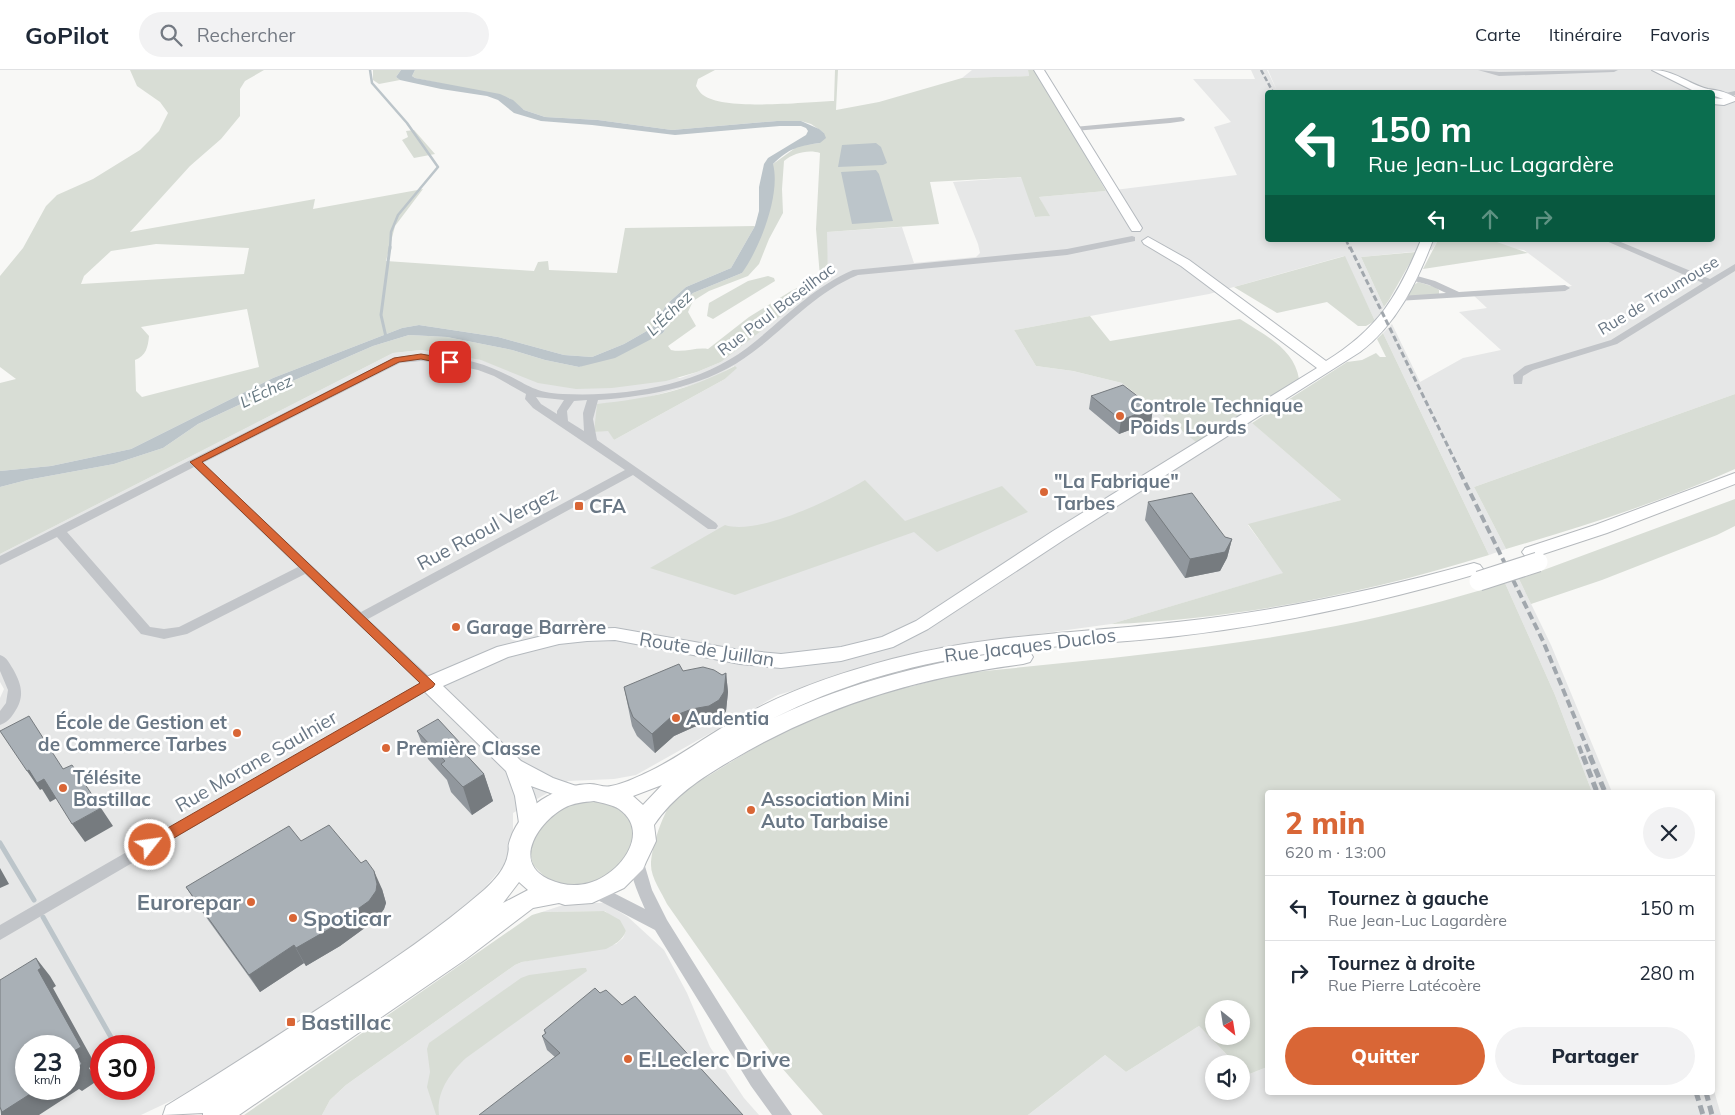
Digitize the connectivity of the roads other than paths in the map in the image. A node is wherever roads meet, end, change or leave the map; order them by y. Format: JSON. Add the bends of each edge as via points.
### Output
{"nodes":[{"id":1,"x":1039,"y":70,"type":"edge"},
{"id":2,"x":1482,"y":70,"type":"edge"},
{"id":3,"x":1614,"y":70,"type":"edge"},
{"id":4,"x":1657,"y":70,"type":"edge"},
{"id":5,"x":1699,"y":90,"type":"edge"},
{"id":6,"x":1715,"y":95,"type":"edge"},
{"id":7,"x":1731,"y":98,"type":"edge"},
{"id":8,"x":1715,"y":101,"type":"edge"},
{"id":9,"x":1181,"y":119,"type":"dead end"},
{"id":10,"x":1074,"y":129,"type":"junction"},
{"id":11,"x":1134,"y":234,"type":"junction"},
{"id":12,"x":1425,"y":242,"type":"edge"},
{"id":13,"x":1613,"y":242,"type":"edge"},
{"id":14,"x":1735,"y":268,"type":"edge"},
{"id":15,"x":1410,"y":278,"type":"junction"},
{"id":16,"x":1710,"y":282,"type":"junction"},
{"id":17,"x":1565,"y":288,"type":"dead end"},
{"id":18,"x":1456,"y":295,"type":"junction"},
{"id":19,"x":1400,"y":299,"type":"junction"},
{"id":20,"x":1301,"y":348,"type":"junction"},
{"id":21,"x":1350,"y":352,"type":"junction"},
{"id":22,"x":1326,"y":368,"type":"junction"},
{"id":23,"x":1518,"y":382,"type":"dead end"},
{"id":24,"x":531,"y":392,"type":"junction"},
{"id":25,"x":572,"y":397,"type":"junction"},
{"id":26,"x":594,"y":397,"type":"junction"},
{"id":27,"x":563,"y":424,"type":"junction"},
{"id":28,"x":592,"y":441,"type":"junction"},
{"id":29,"x":195,"y":462,"type":"junction"},
{"id":30,"x":632,"y":471,"type":"junction"},
{"id":31,"x":1735,"y":478,"type":"edge"},
{"id":32,"x":1735,"y":491,"type":"edge"},
{"id":33,"x":712,"y":526,"type":"dead end"},
{"id":34,"x":59,"y":531,"type":"junction"},
{"id":35,"x":1535,"y":557,"type":"junction"},
{"id":36,"x":0,"y":561,"type":"edge"},
{"id":37,"x":306,"y":568,"type":"junction"},
{"id":38,"x":1477,"y":575,"type":"junction"},
{"id":39,"x":360,"y":618,"type":"junction"},
{"id":40,"x":0,"y":660,"type":"edge"},
{"id":41,"x":429,"y":684,"type":"junction"},
{"id":42,"x":0,"y":720,"type":"edge"},
{"id":43,"x":514,"y":767,"type":"junction"},
{"id":44,"x":575,"y":794,"type":"junction"},
{"id":45,"x":611,"y":795,"type":"junction"},
{"id":46,"x":529,"y":823,"type":"junction"},
{"id":47,"x":643,"y":823,"type":"junction"},
{"id":48,"x":519,"y":859,"type":"junction"},
{"id":49,"x":637,"y":861,"type":"junction"},
{"id":50,"x":596,"y":891,"type":"junction"},
{"id":51,"x":557,"y":894,"type":"junction"},
{"id":52,"x":661,"y":925,"type":"junction"},
{"id":53,"x":0,"y":933,"type":"edge"},
{"id":54,"x":176,"y":1115,"type":"edge"},
{"id":55,"x":216,"y":1115,"type":"edge"},
{"id":56,"x":784,"y":1115,"type":"edge"}],
"edges":[{"from":1,"to":10,"type":"street"},
{"from":2,"to":3,"type":"street","via":[[1499,74]]},
{"from":4,"to":5,"type":"street"},
{"from":6,"to":7,"type":"street"},
{"from":7,"to":8,"type":"street"},
{"from":9,"to":10,"type":"street"},
{"from":10,"to":11,"type":"street"},
{"from":11,"to":20,"type":"street","via":[[1146,228],[1154,232],[1156,238],[1148,241],[1185,263]]},
{"from":11,"to":26,"type":"street","name":"Rue Paul Baseilhac","via":[[1067,252],[856,272],[836,280],[750,351],[723,368],[675,386]]},
{"from":12,"to":15,"type":"street","name":"Route de Juillan"},
{"from":13,"to":16,"type":"street"},
{"from":14,"to":16,"type":"street","name":"Rue de Troumouse"},
{"from":15,"to":18,"type":"street","via":[[1432,283]]},
{"from":15,"to":19,"type":"street","name":"Route de Juillan"},
{"from":16,"to":23,"type":"street","name":"Rue de Troumouse","via":[[1614,342],[1529,368],[1518,375]]},
{"from":17,"to":18,"type":"street"},
{"from":18,"to":19,"type":"street"},
{"from":19,"to":21,"type":"street","name":"Route de Juillan","via":[[1385,320]]},
{"from":20,"to":21,"type":"street","via":[[1334,355]]},
{"from":20,"to":22,"type":"street"},
{"from":21,"to":22,"type":"street","name":"Route de Juillan"},
{"from":22,"to":41,"type":"street","name":"Route de Juillan","via":[[922,625],[887,642],[841,654],[781,661],[740,657],[615,634],[587,634],[503,652]]},
{"from":24,"to":25,"type":"street","name":"Rue Paul Baseilhac"},
{"from":24,"to":27,"type":"street","via":[[530,399]]},
{"from":24,"to":29,"type":"street","via":[[487,370],[421,356],[405,358],[377,369]]},
{"from":25,"to":26,"type":"street","name":"Rue Paul Baseilhac"},
{"from":25,"to":27,"type":"street","via":[[562,411]]},
{"from":26,"to":28,"type":"street","via":[[588,408],[587,421]]},
{"from":27,"to":28,"type":"street"},
{"from":28,"to":30,"type":"street"},
{"from":29,"to":34,"type":"street"},
{"from":29,"to":37,"type":"street"},
{"from":30,"to":33,"type":"street"},
{"from":30,"to":39,"type":"street","name":"Rue Raoul Vergez"},
{"from":31,"to":35,"type":"main road"},
{"from":32,"to":35,"type":"main road","via":[[1616,536]]},
{"from":34,"to":36,"type":"street"},
{"from":34,"to":37,"type":"street","via":[[146,631],[164,634],[182,631]]},
{"from":35,"to":38,"type":"main road","bridge":true},
{"from":37,"to":39,"type":"street"},
{"from":38,"to":45,"type":"main road","name":"Rue Jacques Duclos","via":[[1253,619],[963,651],[913,661],[844,681],[784,704],[718,739],[663,775]]},
{"from":38,"to":47,"type":"main road","name":"Rue Jacques Duclos","via":[[1383,606],[1272,628],[976,663],[890,681],[791,718],[747,741],[675,786]]},
{"from":39,"to":41,"type":"street"},
{"from":40,"to":42,"type":"street","via":[[13,680],[15,696],[10,710]]},
{"from":41,"to":43,"type":"street"},
{"from":41,"to":53,"type":"street","name":"Rue Morane Saulnier"},
{"from":43,"to":44,"type":"street","via":[[546,784]]},
{"from":43,"to":46,"type":"street","via":[[525,796]]},
{"from":44,"to":45,"type":"main road","via":[[594,792]]},
{"from":44,"to":46,"type":"main road","via":[[541,810]]},
{"from":45,"to":47,"type":"main road","via":[[625,801]]},
{"from":46,"to":48,"type":"main road","via":[[522,835]]},
{"from":47,"to":49,"type":"main road","via":[[643,848]]},
{"from":48,"to":51,"type":"main road","via":[[532,881]]},
{"from":48,"to":54,"type":"main road","via":[[507,882],[496,894],[420,955],[237,1078]]},
{"from":49,"to":50,"type":"main road","via":[[613,884]]},
{"from":49,"to":52,"type":"street","via":[[644,890]]},
{"from":50,"to":51,"type":"main road"},
{"from":50,"to":52,"type":"street"},
{"from":51,"to":55,"type":"main road","via":[[525,901]]},
{"from":52,"to":56,"type":"street","via":[[757,1080]]}]}
